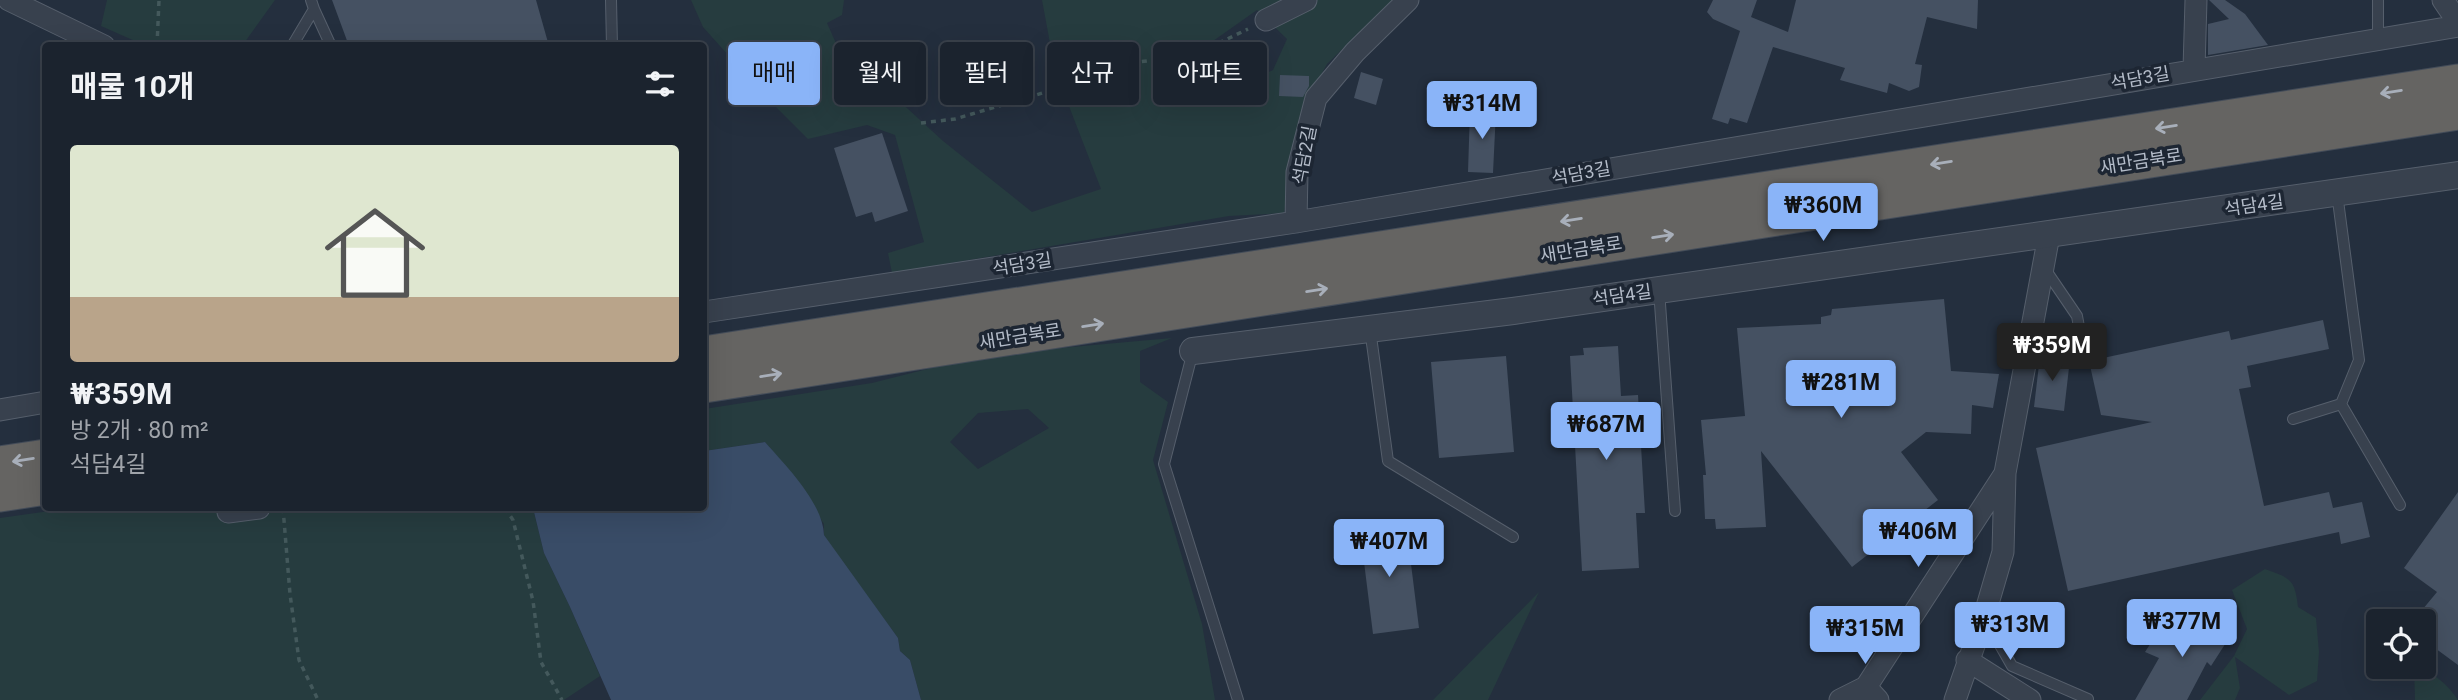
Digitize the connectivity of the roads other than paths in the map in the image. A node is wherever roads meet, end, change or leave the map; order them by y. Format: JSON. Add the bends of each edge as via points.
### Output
{"nodes":[{"id":1,"x":9,"y":0,"type":"edge"},
{"id":2,"x":611,"y":0,"type":"edge"},
{"id":3,"x":1306,"y":0,"type":"edge"},
{"id":4,"x":1408,"y":0,"type":"edge"},
{"id":5,"x":2196,"y":0,"type":"edge"},
{"id":6,"x":2378,"y":0,"type":"edge"},
{"id":7,"x":2443,"y":0,"type":"edge"},
{"id":8,"x":313,"y":4,"type":"edge"},
{"id":9,"x":1266,"y":20,"type":"road end"},
{"id":10,"x":2458,"y":24,"type":"edge"},
{"id":11,"x":2378,"y":39,"type":"junction"},
{"id":12,"x":96,"y":42,"type":"edge"},
{"id":13,"x":294,"y":42,"type":"edge"},
{"id":14,"x":329,"y":42,"type":"edge"},
{"id":15,"x":612,"y":42,"type":"edge"},
{"id":16,"x":2194,"y":69,"type":"junction"},
{"id":17,"x":2458,"y":82,"type":"edge"},
{"id":18,"x":2458,"y":112,"type":"edge"},
{"id":19,"x":2458,"y":175,"type":"edge"},
{"id":20,"x":2337,"y":193,"type":"junction"},
{"id":21,"x":1296,"y":222,"type":"junction"},
{"id":22,"x":2049,"y":235,"type":"junction"},
{"id":23,"x":2043,"y":267,"type":"junction"},
{"id":24,"x":1659,"y":290,"type":"junction"},
{"id":25,"x":707,"y":312,"type":"edge"},
{"id":26,"x":1370,"y":329,"type":"junction"},
{"id":27,"x":1193,"y":351,"type":"joint"},
{"id":28,"x":707,"y":354,"type":"edge"},
{"id":29,"x":2084,"y":354,"type":"dead end"},
{"id":30,"x":707,"y":385,"type":"edge"},
{"id":31,"x":42,"y":403,"type":"edge"},
{"id":32,"x":2341,"y":404,"type":"junction"},
{"id":33,"x":0,"y":410,"type":"edge"},
{"id":34,"x":2293,"y":419,"type":"dead end"},
{"id":35,"x":42,"y":458,"type":"edge"},
{"id":36,"x":0,"y":464,"type":"edge"},
{"id":37,"x":2005,"y":473,"type":"junction"},
{"id":38,"x":42,"y":488,"type":"edge"},
{"id":39,"x":0,"y":494,"type":"edge"},
{"id":40,"x":2400,"y":505,"type":"dead end"},
{"id":41,"x":236,"y":511,"type":"edge"},
{"id":42,"x":1675,"y":511,"type":"dead end"},
{"id":43,"x":228,"y":512,"type":"dead end"},
{"id":44,"x":1513,"y":537,"type":"dead end"},
{"id":45,"x":1984,"y":617,"type":"junction"},
{"id":46,"x":1967,"y":660,"type":"junction"},
{"id":47,"x":1872,"y":693,"type":"edge"},
{"id":48,"x":2088,"y":699,"type":"edge"},
{"id":49,"x":1237,"y":700,"type":"edge"},
{"id":50,"x":1840,"y":700,"type":"edge"},
{"id":51,"x":1955,"y":700,"type":"edge"},
{"id":52,"x":2030,"y":700,"type":"edge"}],
"edges":[{"from":1,"to":12,"type":"street"},
{"from":2,"to":15,"type":"lane"},
{"from":3,"to":9,"type":"street"},
{"from":4,"to":21,"type":"street","name":"석담2길","via":[[1316,98],[1297,172]]},
{"from":5,"to":16,"type":"street"},
{"from":6,"to":11,"type":"lane"},
{"from":7,"to":10,"type":"street"},
{"from":8,"to":13,"type":"lane"},
{"from":8,"to":14,"type":"lane"},
{"from":10,"to":11,"type":"street","name":"석담3길"},
{"from":11,"to":16,"type":"street","name":"석담3길"},
{"from":16,"to":21,"type":"street","name":"석담3길"},
{"from":17,"to":28,"type":"highway","name":"새만금북로","one_way":true},
{"from":30,"to":18,"type":"highway","name":"새만금북로","one_way":true},
{"from":19,"to":20,"type":"street","name":"석담4길"},
{"from":20,"to":22,"type":"street","name":"석담4길"},
{"from":20,"to":32,"type":"lane","via":[[2359,360]]},
{"from":21,"to":25,"type":"street","name":"석담3길"},
{"from":22,"to":23,"type":"street"},
{"from":22,"to":24,"type":"street","name":"석담4길"},
{"from":23,"to":29,"type":"lane","via":[[2077,316]]},
{"from":23,"to":37,"type":"street"},
{"from":24,"to":26,"type":"street","name":"석담4길"},
{"from":24,"to":42,"type":"lane"},
{"from":26,"to":27,"type":"street","name":"석담4길"},
{"from":26,"to":44,"type":"lane","via":[[1388,461]]},
{"from":27,"to":49,"type":"lane","via":[[1164,464]]},
{"from":31,"to":33,"type":"street"},
{"from":32,"to":34,"type":"lane"},
{"from":32,"to":40,"type":"lane"},
{"from":35,"to":36,"type":"highway","one_way":true},
{"from":37,"to":45,"type":"street","via":[[2003,552]]},
{"from":37,"to":47,"type":"street"},
{"from":38,"to":39,"type":"highway"},
{"from":41,"to":43,"type":"street"},
{"from":45,"to":46,"type":"street"},
{"from":45,"to":48,"type":"lane","via":[[2012,666]]},
{"from":46,"to":51,"type":"street"},
{"from":46,"to":52,"type":"street"},
{"from":47,"to":50,"type":"street"}]}
